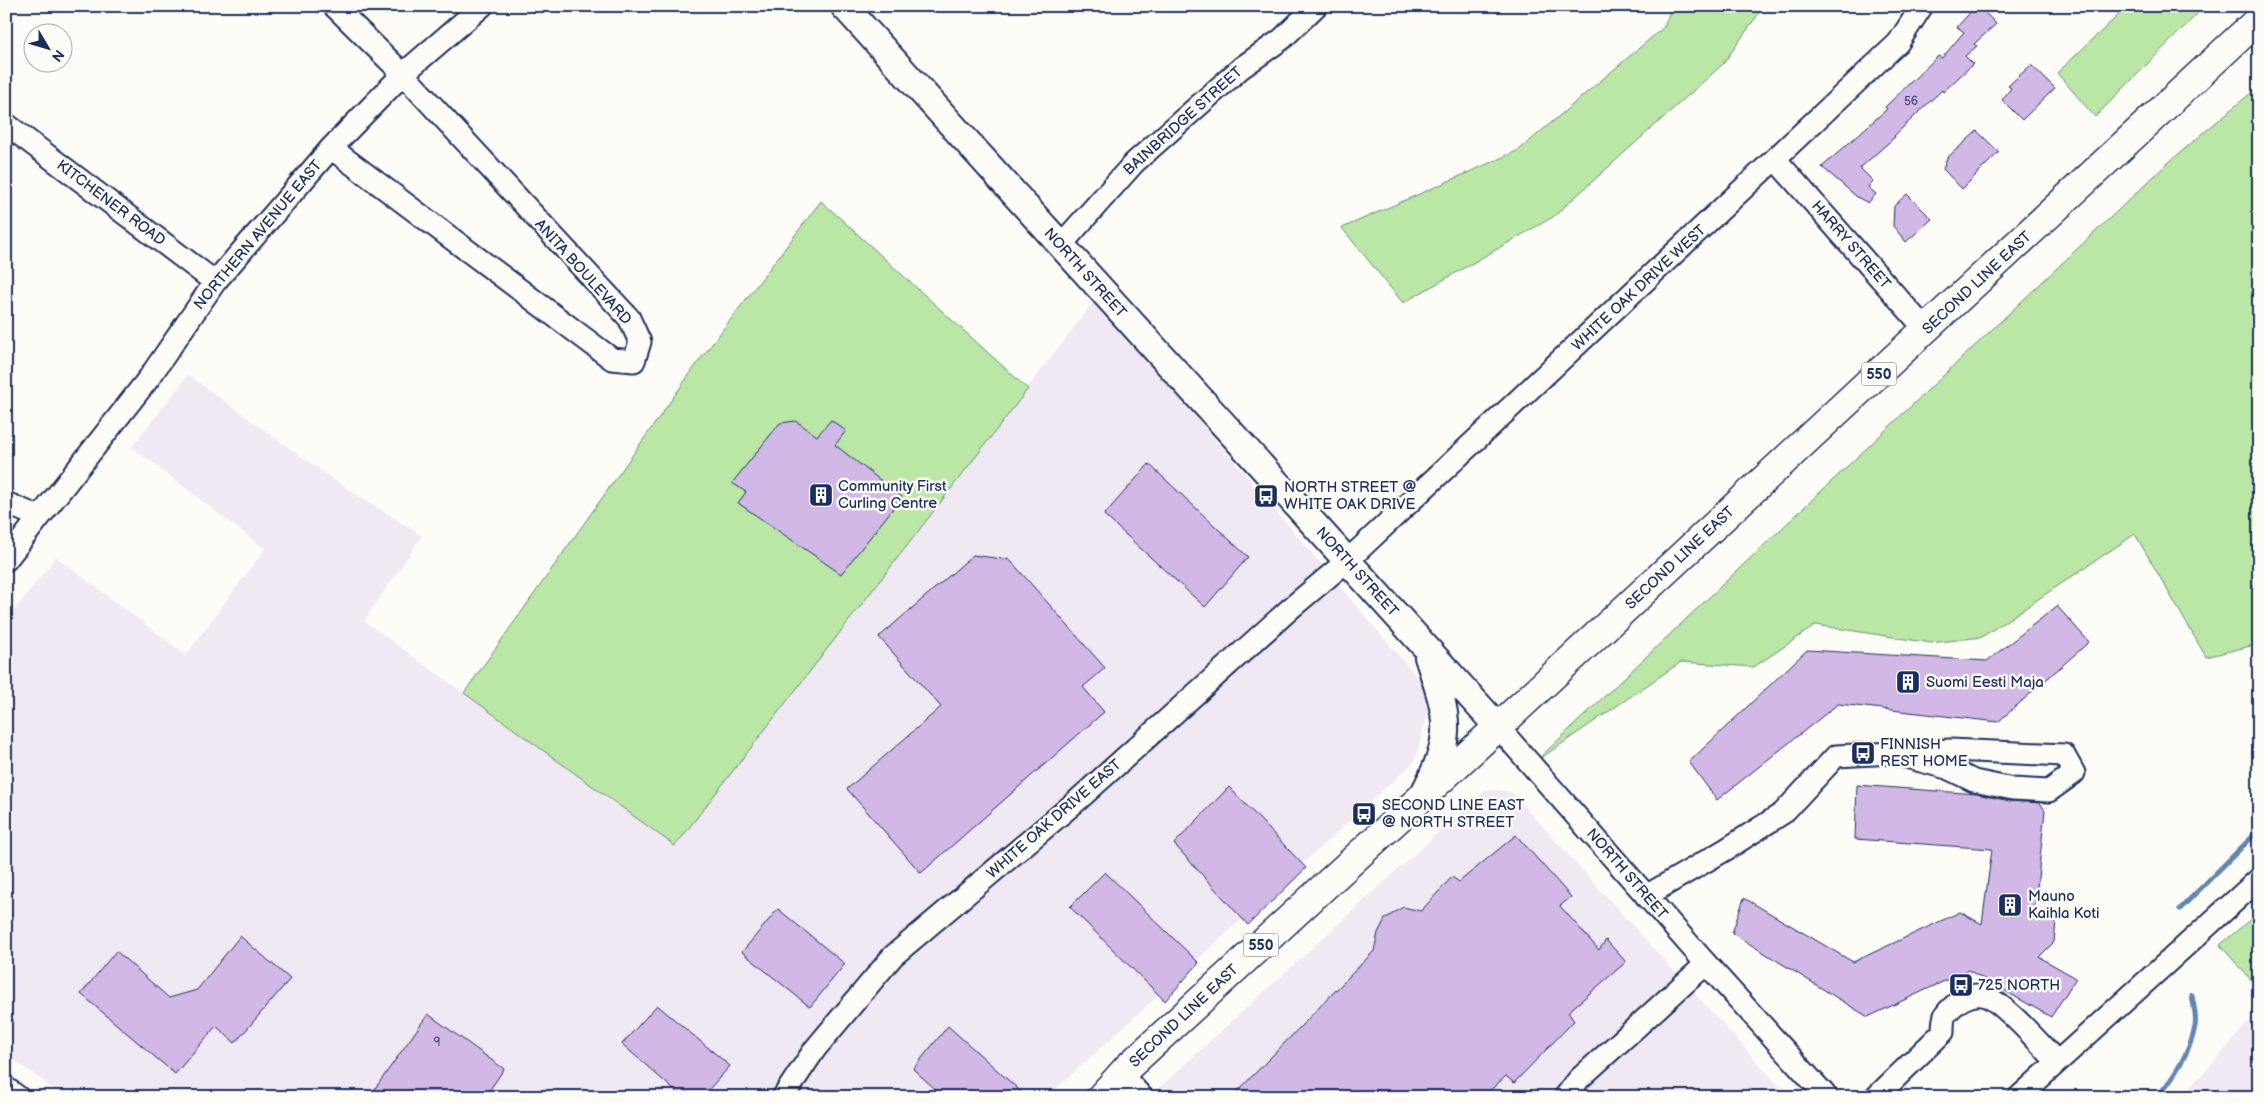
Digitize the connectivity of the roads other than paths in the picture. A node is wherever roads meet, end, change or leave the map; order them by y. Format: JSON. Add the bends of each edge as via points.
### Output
{"nodes":[{"id":1,"x":334,"y":6,"type":"edge"},
{"id":2,"x":482,"y":6,"type":"edge"},
{"id":3,"x":844,"y":6,"type":"edge"},
{"id":4,"x":1316,"y":6,"type":"edge"},
{"id":5,"x":1922,"y":6,"type":"edge"},
{"id":6,"x":2259,"y":19,"type":"edge"},
{"id":7,"x":403,"y":74,"type":"junction"},
{"id":8,"x":6,"y":124,"type":"edge"},
{"id":9,"x":331,"y":148,"type":"junction"},
{"id":10,"x":1776,"y":160,"type":"junction"},
{"id":11,"x":1060,"y":246,"type":"junction"},
{"id":12,"x":215,"y":282,"type":"junction"},
{"id":13,"x":1926,"y":330,"type":"junction"},
{"id":14,"x":6,"y":503,"type":"edge"},
{"id":15,"x":39,"y":517,"type":"junction"},
{"id":16,"x":6,"y":560,"type":"edge"},
{"id":17,"x":1347,"y":561,"type":"junction"},
{"id":18,"x":1424,"y":647,"type":"junction"},
{"id":19,"x":1498,"y":727,"type":"junction"},
{"id":20,"x":1891,"y":753,"type":"junction"},
{"id":21,"x":1423,"y":795,"type":"junction"},
{"id":22,"x":2259,"y":879,"type":"edge"},
{"id":23,"x":1646,"y":896,"type":"junction"},
{"id":24,"x":1706,"y":964,"type":"junction"},
{"id":25,"x":2057,"y":1062,"type":"junction"},
{"id":26,"x":1121,"y":1074,"type":"junction"},
{"id":27,"x":6,"y":1088,"type":"edge"},
{"id":28,"x":18,"y":1097,"type":"edge"},
{"id":29,"x":783,"y":1097,"type":"edge"},
{"id":30,"x":1101,"y":1097,"type":"edge"},
{"id":31,"x":1142,"y":1097,"type":"edge"},
{"id":32,"x":1565,"y":1097,"type":"edge"},
{"id":33,"x":1827,"y":1097,"type":"edge"},
{"id":34,"x":1876,"y":1097,"type":"edge"},
{"id":35,"x":2019,"y":1097,"type":"edge"}],
"edges":[{"from":1,"to":7,"type":"street","name":"ANITA BOULEVARD"},
{"from":2,"to":7,"type":"street","name":"NORTHERN AVENUE EAST"},
{"from":3,"to":11,"type":"main road","name":"NORTH STREET"},
{"from":4,"to":11,"type":"street","name":"BAINBRIDGE STREET","via":[[1282,39],[1241,68],[1134,163]]},
{"from":5,"to":10,"type":"street","name":"WHITE OAK DRIVE WEST","via":[[1898,43]]},
{"from":6,"to":13,"type":"highway","name":"SECOND LINE EAST","number":"550"},
{"from":7,"to":9,"type":"street","name":"NORTHERN AVENUE EAST"},
{"from":7,"to":9,"type":"street","name":"ANITA BOULEVARD","via":[[629,318],[640,342],[634,361],[612,359]]},
{"from":8,"to":12,"type":"street","name":"KITCHENER ROAD"},
{"from":9,"to":12,"type":"street","name":"NORTHERN AVENUE EAST"},
{"from":10,"to":13,"type":"street","name":"HARRY STREET"},
{"from":10,"to":17,"type":"street","name":"WHITE OAK DRIVE WEST"},
{"from":11,"to":17,"type":"main road","name":"NORTH STREET"},
{"from":12,"to":15,"type":"street","name":"NORTHERN AVENUE EAST","via":[[149,378]]},
{"from":13,"to":19,"type":"highway","name":"SECOND LINE EAST","number":"550"},
{"from":14,"to":15,"type":"street"},
{"from":15,"to":16,"type":"street","name":"NORTHERN AVENUE EAST"},
{"from":17,"to":18,"type":"main road","name":"NORTH STREET"},
{"from":17,"to":29,"type":"street","name":"WHITE OAK DRIVE EAST","via":[[1079,799],[893,956],[815,1049]]},
{"from":18,"to":19,"type":"main road","name":"NORTH STREET"},
{"from":18,"to":21,"type":"main road","via":[[1445,708],[1446,726],[1440,764]]},
{"from":19,"to":21,"type":"highway","name":"SECOND LINE EAST","number":"550"},
{"from":19,"to":23,"type":"street","name":"NORTH STREET"},
{"from":20,"to":20,"type":"street","via":[[1950,750],[2064,755],[2074,773],[2049,791],[2013,789],[1974,782],[1947,768]]},
{"from":20,"to":23,"type":"street","via":[[1836,756],[1783,813]]},
{"from":21,"to":26,"type":"highway","name":"SECOND LINE EAST","number":"550"},
{"from":22,"to":25,"type":"street"},
{"from":23,"to":24,"type":"street","name":"NORTH STREET"},
{"from":24,"to":32,"type":"street","via":[[1579,1079]]},
{"from":24,"to":33,"type":"street","name":"NORTH STREET"},
{"from":25,"to":34,"type":"street","via":[[2022,1024],[1984,995],[1974,995],[1960,1000],[1945,1013],[1943,1032]]},
{"from":25,"to":35,"type":"street"},
{"from":26,"to":30,"type":"highway","name":"SECOND LINE EAST","number":"550"},
{"from":26,"to":31,"type":"street"},
{"from":27,"to":28,"type":"street"}]}
